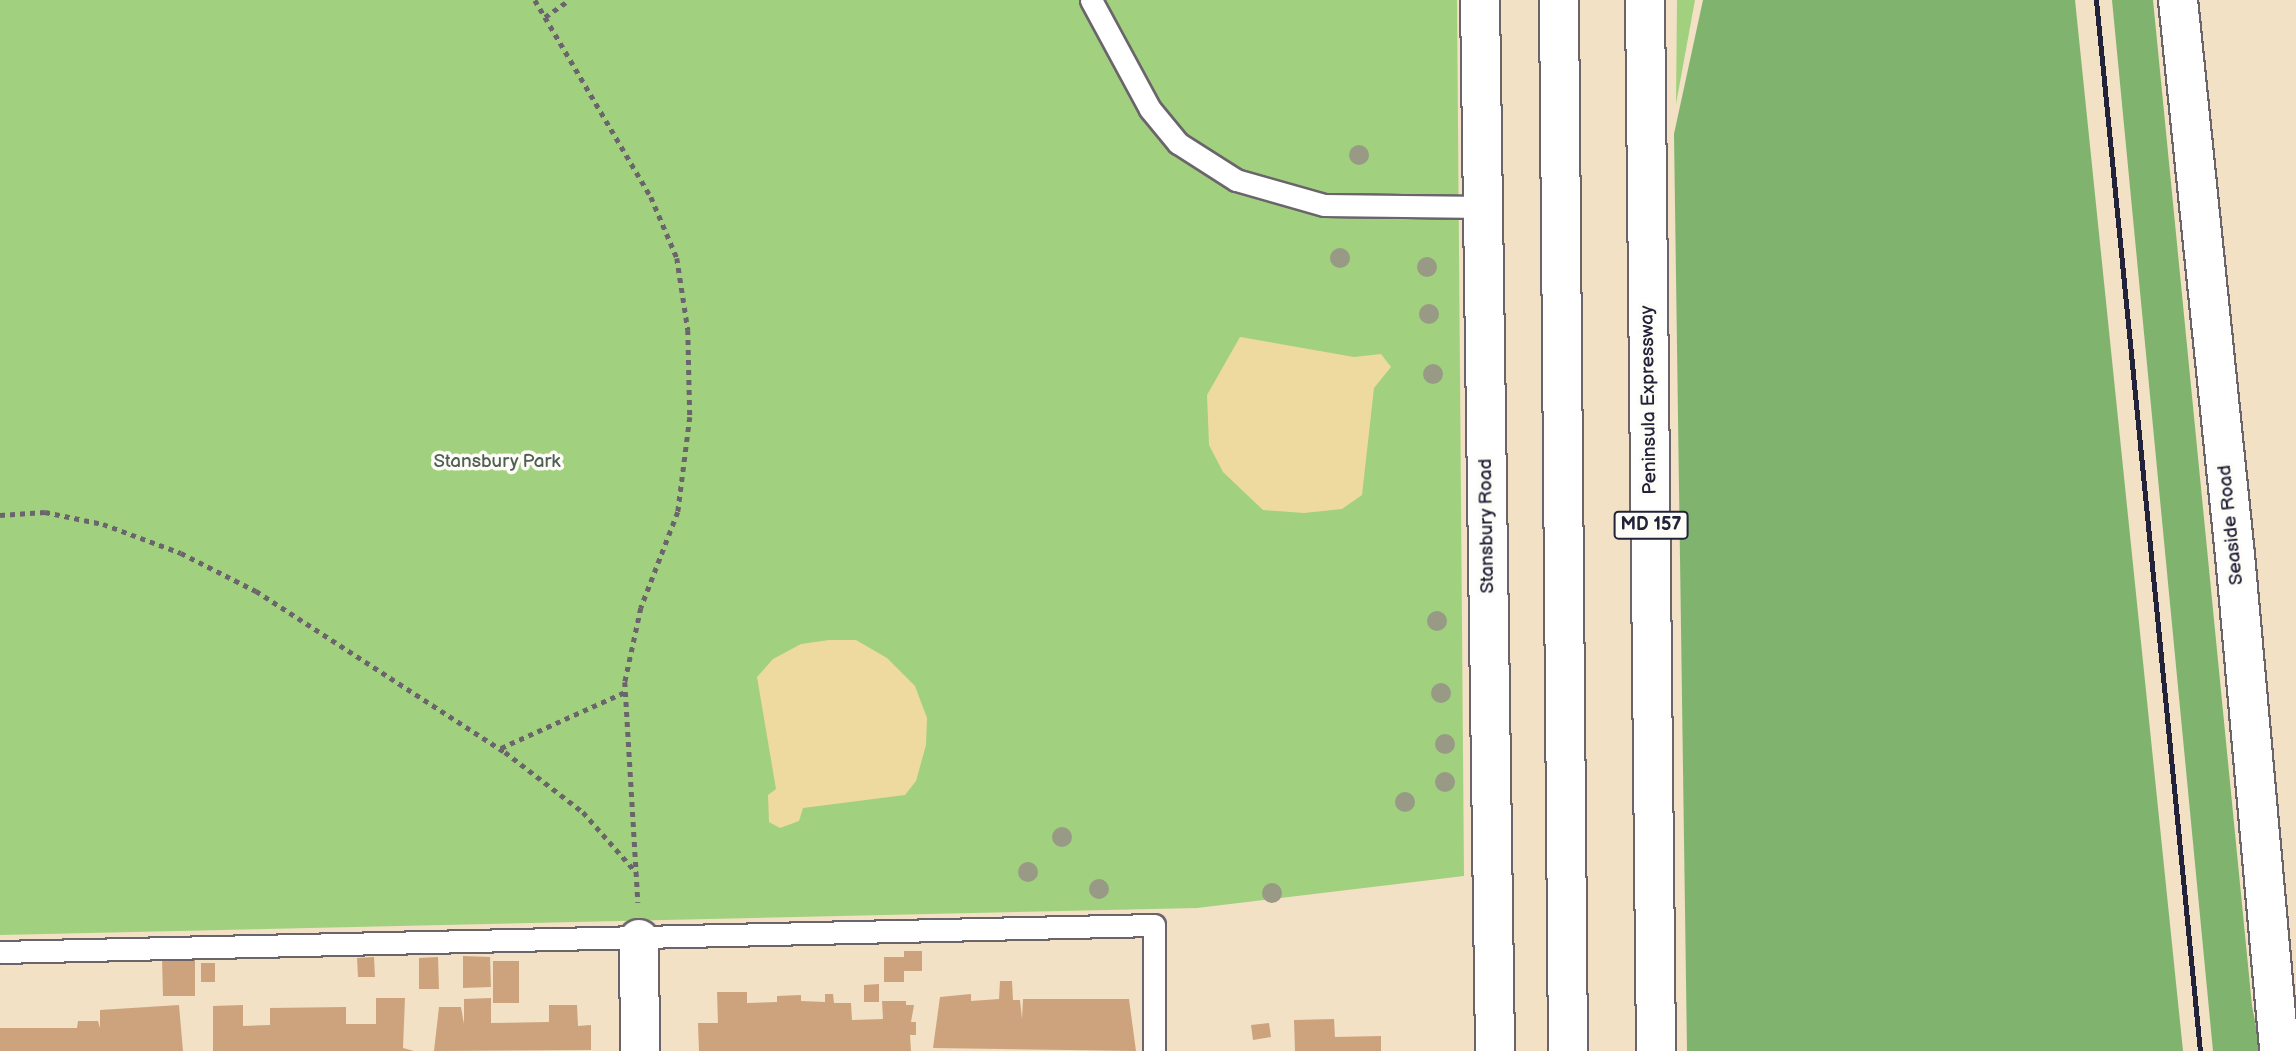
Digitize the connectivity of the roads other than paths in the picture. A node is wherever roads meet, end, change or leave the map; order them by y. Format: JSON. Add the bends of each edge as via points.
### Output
{"nodes":[{"id":1,"x":1091,"y":0,"type":"edge"},
{"id":2,"x":1480,"y":0,"type":"edge"},
{"id":3,"x":1559,"y":0,"type":"edge"},
{"id":4,"x":1645,"y":0,"type":"edge"},
{"id":5,"x":2178,"y":0,"type":"edge"},
{"id":6,"x":1483,"y":207,"type":"junction"},
{"id":7,"x":639,"y":939,"type":"junction"},
{"id":8,"x":0,"y":952,"type":"edge"},
{"id":9,"x":640,"y":1051,"type":"edge"},
{"id":10,"x":1154,"y":1051,"type":"edge"},
{"id":11,"x":1495,"y":1051,"type":"edge"},
{"id":12,"x":1568,"y":1051,"type":"edge"},
{"id":13,"x":1656,"y":1051,"type":"edge"},
{"id":14,"x":2279,"y":1051,"type":"edge"}],
"edges":[{"from":1,"to":6,"type":"lane","via":[[1150,109],[1178,143],[1236,180],[1324,205]]},
{"from":2,"to":6,"type":"street","name":"Stansbury Road"},
{"from":3,"to":12,"type":"street"},
{"from":4,"to":13,"type":"street","name":"Peninsula Expressway","number":"MD 157"},
{"from":5,"to":14,"type":"street","name":"Seaside Road","via":[[2235,555]]},
{"from":6,"to":11,"type":"street","name":"Stansbury Road"},
{"from":7,"to":8,"type":"lane"},
{"from":7,"to":9,"type":"street"},
{"from":7,"to":10,"type":"lane","via":[[1154,925]]}]}
